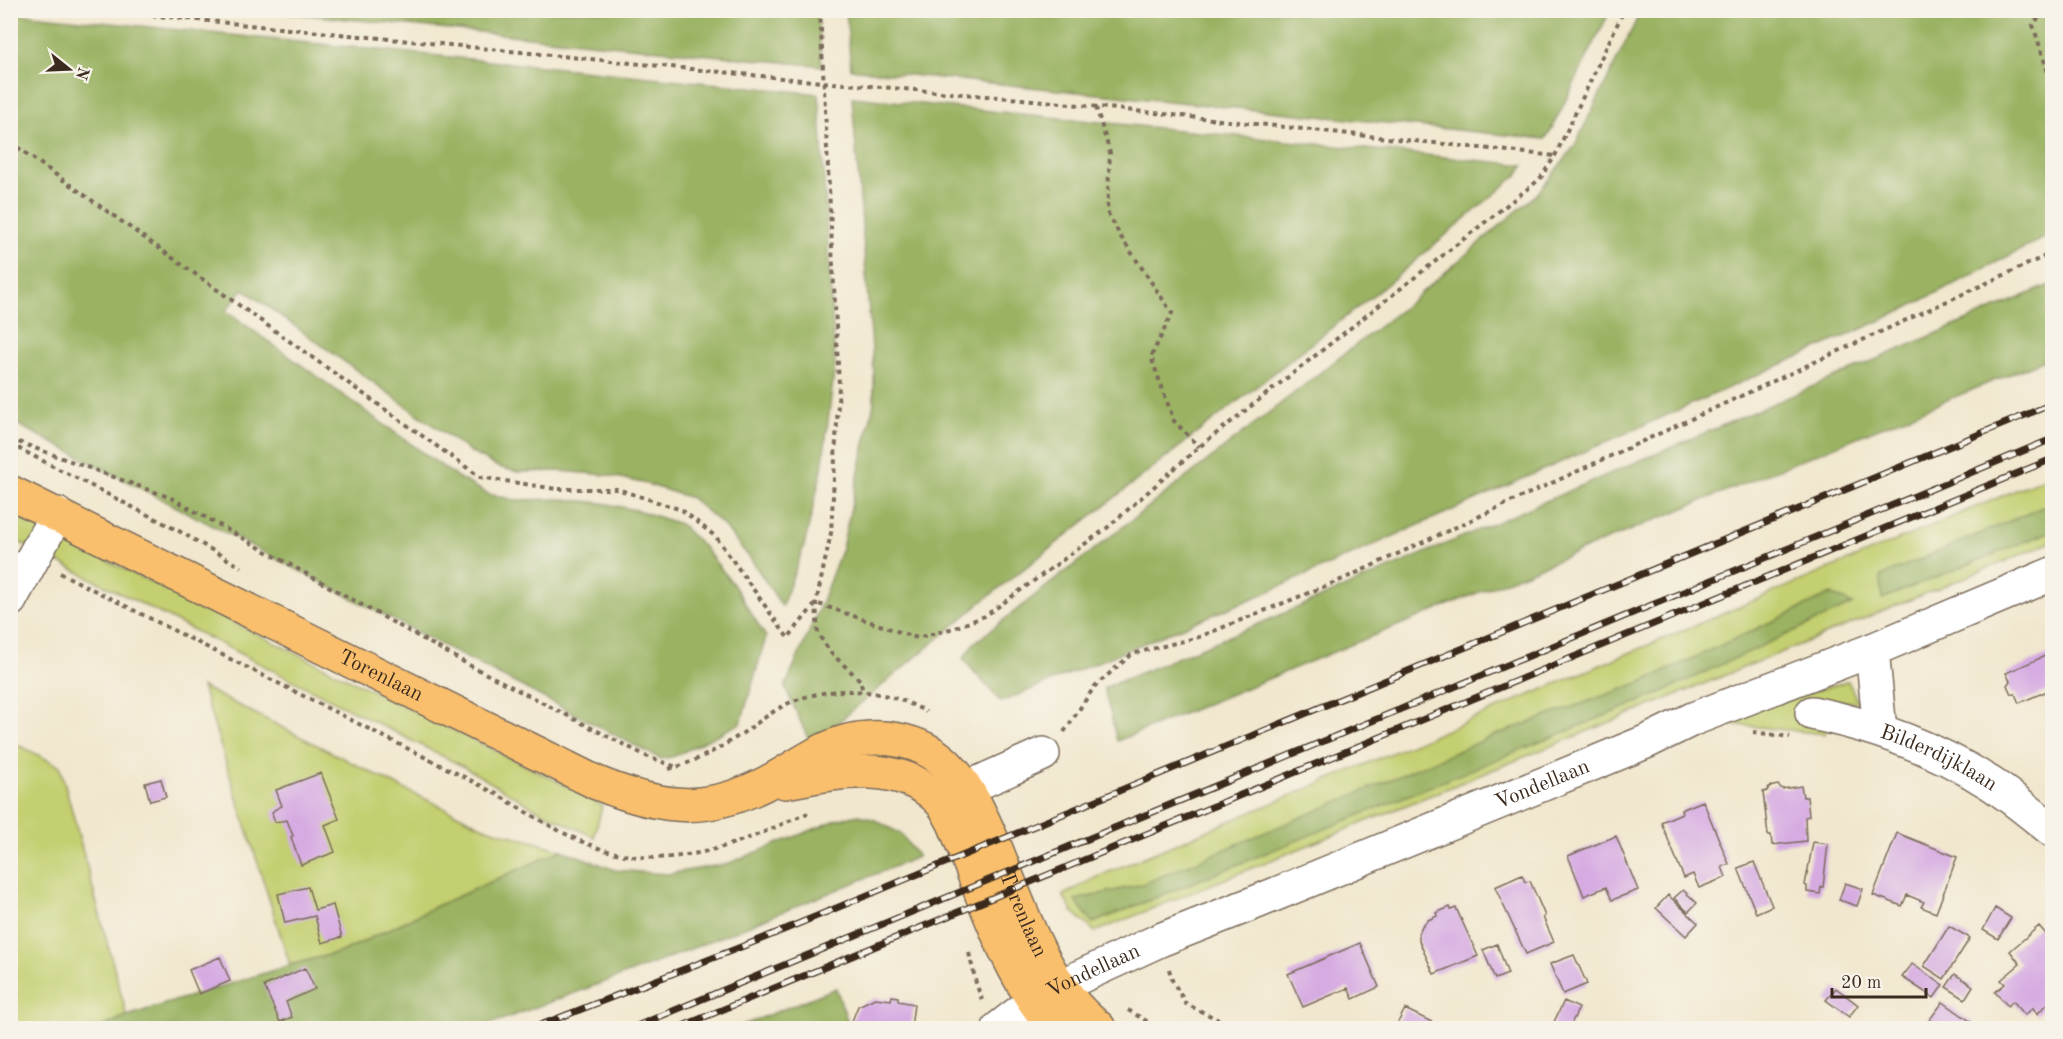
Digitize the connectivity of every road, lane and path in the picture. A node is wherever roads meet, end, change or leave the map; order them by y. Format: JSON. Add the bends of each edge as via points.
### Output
{"nodes":[{"id":1,"x":98,"y":10,"type":"edge"},
{"id":2,"x":820,"y":10,"type":"edge"},
{"id":3,"x":1624,"y":10,"type":"edge"},
{"id":4,"x":2044,"y":10,"type":"edge"},
{"id":5,"x":822,"y":82,"type":"junction"},
{"id":6,"x":2052,"y":85,"type":"edge"},
{"id":7,"x":1096,"y":107,"type":"junction"},
{"id":8,"x":10,"y":142,"type":"edge"},
{"id":9,"x":1555,"y":156,"type":"junction"},
{"id":10,"x":2052,"y":253,"type":"edge"},
{"id":11,"x":10,"y":439,"type":"edge"},
{"id":12,"x":1199,"y":447,"type":"junction"},
{"id":13,"x":10,"y":492,"type":"edge"},
{"id":14,"x":57,"y":514,"type":"junction"},
{"id":15,"x":2052,"y":574,"type":"edge"},
{"id":16,"x":10,"y":600,"type":"edge"},
{"id":17,"x":816,"y":603,"type":"junction"},
{"id":18,"x":1872,"y":650,"type":"junction"},
{"id":19,"x":863,"y":692,"type":"dead end"},
{"id":20,"x":1804,"y":725,"type":"joint"},
{"id":21,"x":1880,"y":730,"type":"junction"},
{"id":22,"x":1750,"y":731,"type":"dead end"},
{"id":23,"x":1043,"y":754,"type":"joint"},
{"id":24,"x":677,"y":767,"type":"dead end"},
{"id":25,"x":954,"y":796,"type":"junction"},
{"id":26,"x":2052,"y":830,"type":"edge"},
{"id":27,"x":1160,"y":940,"type":"junction"},
{"id":28,"x":1047,"y":994,"type":"junction"},
{"id":29,"x":1125,"y":1009,"type":"dead end"},
{"id":30,"x":999,"y":1029,"type":"edge"},
{"id":31,"x":1056,"y":1029,"type":"edge"},
{"id":32,"x":1099,"y":1029,"type":"edge"},
{"id":33,"x":1158,"y":1029,"type":"edge"},
{"id":34,"x":1236,"y":1029,"type":"edge"}],
"edges":[{"from":1,"to":5,"type":"path"},
{"from":2,"to":5,"type":"path"},
{"from":3,"to":9,"type":"path"},
{"from":4,"to":6,"type":"path","via":[[2033,24]]},
{"from":5,"to":7,"type":"path"},
{"from":5,"to":17,"type":"path","via":[[839,385],[832,522]]},
{"from":7,"to":9,"type":"path"},
{"from":7,"to":12,"type":"path","via":[[1110,153],[1107,212],[1172,313],[1151,357],[1174,421]]},
{"from":8,"to":17,"type":"path","via":[[480,477],[556,489],[617,489],[681,510],[716,537],[788,638]]},
{"from":9,"to":12,"type":"path","via":[[1540,179]]},
{"from":10,"to":23,"type":"path","via":[[1343,579],[1199,637],[1132,654],[1095,686],[1068,727]]},
{"from":11,"to":24,"type":"path","via":[[171,498],[471,666],[650,758]]},
{"from":12,"to":17,"type":"path","via":[[1107,528],[985,616],[917,638]]},
{"from":13,"to":14,"type":"main road","name":"Torenlaan"},
{"from":14,"to":16,"type":"street"},
{"from":14,"to":25,"type":"main road","name":"Torenlaan","via":[[633,798],[701,805],[727,801],[763,786],[855,771],[903,776],[926,789]]},
{"from":15,"to":18,"type":"street","name":"Vondellaan"},
{"from":17,"to":19,"type":"path","via":[[818,634],[832,654],[860,680]]},
{"from":18,"to":21,"type":"street"},
{"from":18,"to":27,"type":"street","name":"Vondellaan","via":[[1694,719],[1637,746]]},
{"from":20,"to":21,"type":"street","name":"Bilderdijklaan","via":[[1848,720]]},
{"from":20,"to":22,"type":"path"},
{"from":21,"to":26,"type":"street","name":"Bilderdijklaan","via":[[1948,759],[1991,784]]},
{"from":23,"to":25,"type":"street"},
{"from":25,"to":28,"type":"main road","name":"Torenlaan","via":[[954,823],[1009,959]]},
{"from":27,"to":28,"type":"street","name":"Vondellaan"},
{"from":27,"to":34,"type":"path","via":[[1172,980],[1186,1004]]},
{"from":28,"to":30,"type":"street","name":"Vondellaan"},
{"from":28,"to":31,"type":"main road","name":"Torenlaan"},
{"from":28,"to":32,"type":"main road","name":"Torenlaan"},
{"from":29,"to":33,"type":"path"}]}
